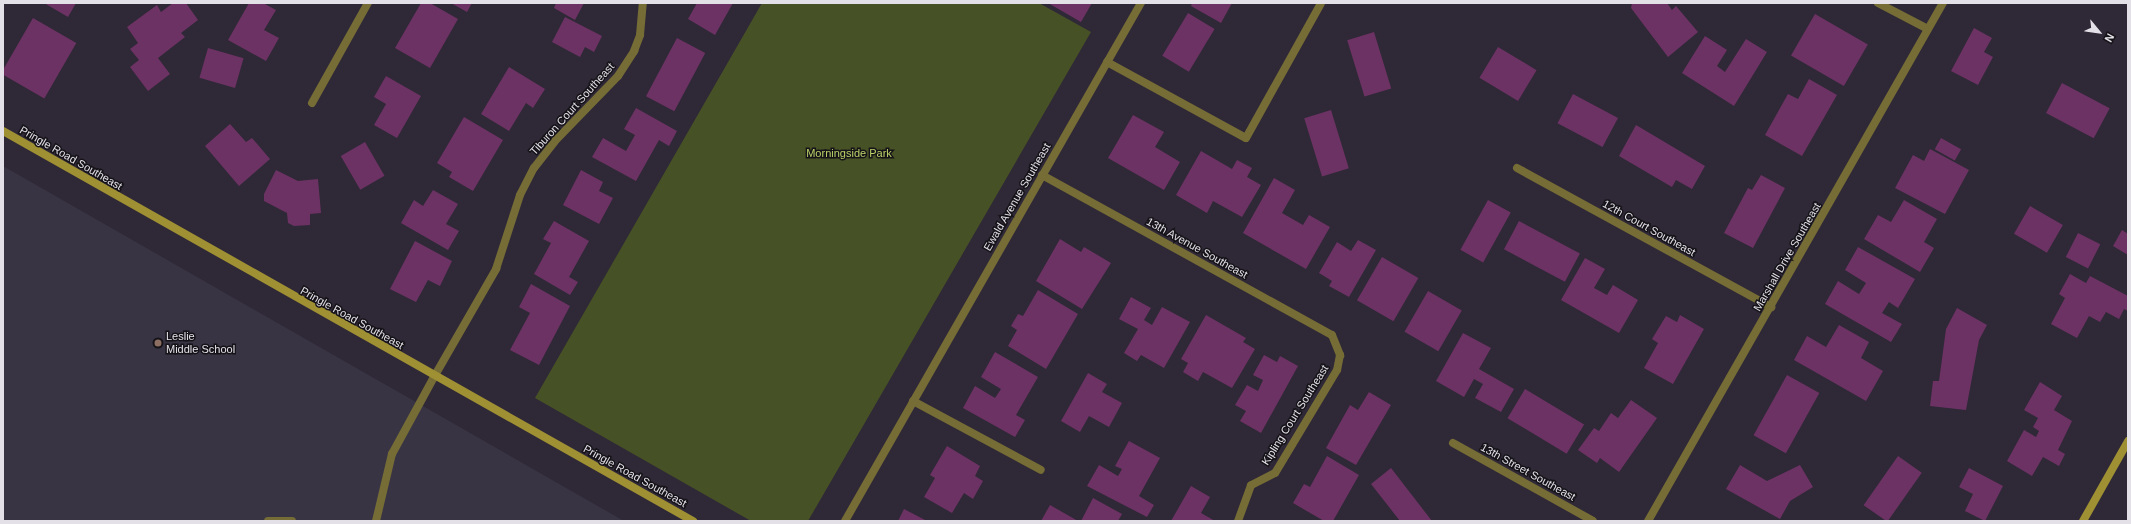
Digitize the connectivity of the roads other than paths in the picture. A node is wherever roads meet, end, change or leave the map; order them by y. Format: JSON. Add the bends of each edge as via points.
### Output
{"nodes":[{"id":1,"x":368,"y":3,"type":"edge"},
{"id":2,"x":643,"y":3,"type":"edge"},
{"id":3,"x":1141,"y":3,"type":"edge"},
{"id":4,"x":1321,"y":3,"type":"edge"},
{"id":5,"x":1878,"y":3,"type":"edge"},
{"id":6,"x":1943,"y":3,"type":"edge"},
{"id":7,"x":1928,"y":29,"type":"junction"},
{"id":8,"x":1107,"y":62,"type":"junction"},
{"id":9,"x":312,"y":103,"type":"dead end"},
{"id":10,"x":3,"y":131,"type":"edge"},
{"id":11,"x":1517,"y":168,"type":"dead end"},
{"id":12,"x":1042,"y":175,"type":"junction"},
{"id":13,"x":1771,"y":307,"type":"junction"},
{"id":14,"x":1337,"y":346,"type":"joint"},
{"id":15,"x":434,"y":377,"type":"junction"},
{"id":16,"x":913,"y":402,"type":"junction"},
{"id":17,"x":2128,"y":441,"type":"edge"},
{"id":18,"x":1452,"y":443,"type":"dead end"},
{"id":19,"x":1041,"y":470,"type":"dead end"},
{"id":20,"x":268,"y":521,"type":"edge"},
{"id":21,"x":292,"y":521,"type":"edge"},
{"id":22,"x":376,"y":521,"type":"edge"},
{"id":23,"x":693,"y":521,"type":"edge"},
{"id":24,"x":845,"y":521,"type":"edge"},
{"id":25,"x":1238,"y":521,"type":"edge"},
{"id":26,"x":1593,"y":521,"type":"edge"},
{"id":27,"x":1648,"y":521,"type":"edge"},
{"id":28,"x":2083,"y":521,"type":"edge"}],
"edges":[{"from":1,"to":9,"type":"street"},
{"from":2,"to":15,"type":"street","name":"Tiburon Court Southeast","via":[[640,35],[634,52],[618,76],[554,142],[534,168],[520,195],[496,269]]},
{"from":3,"to":8,"type":"street","name":"Ewald Avenue Southeast"},
{"from":4,"to":8,"type":"street","via":[[1246,138]]},
{"from":5,"to":7,"type":"street"},
{"from":6,"to":7,"type":"street","name":"Marshall Drive Southeast"},
{"from":7,"to":13,"type":"street","name":"Marshall Drive Southeast"},
{"from":8,"to":12,"type":"street","name":"Ewald Avenue Southeast"},
{"from":10,"to":15,"type":"main road","name":"Pringle Road Southeast"},
{"from":11,"to":13,"type":"street","name":"12th Court Southeast"},
{"from":12,"to":14,"type":"street","name":"13th Avenue Southeast","via":[[1332,335]]},
{"from":12,"to":16,"type":"street","name":"Ewald Avenue Southeast"},
{"from":13,"to":27,"type":"street","name":"Marshall Drive Southeast"},
{"from":14,"to":25,"type":"street","name":"Kipling Court Southeast","via":[[1340,355],[1337,370],[1275,473],[1251,485]]},
{"from":15,"to":22,"type":"street","name":"Tiburon Court Southeast","via":[[392,454]]},
{"from":15,"to":23,"type":"main road","name":"Pringle Road Southeast"},
{"from":16,"to":19,"type":"street"},
{"from":16,"to":24,"type":"street","name":"Ewald Avenue Southeast"},
{"from":17,"to":28,"type":"main road"},
{"from":18,"to":26,"type":"street","name":"13th Street Southeast"},
{"from":20,"to":21,"type":"street"}]}
